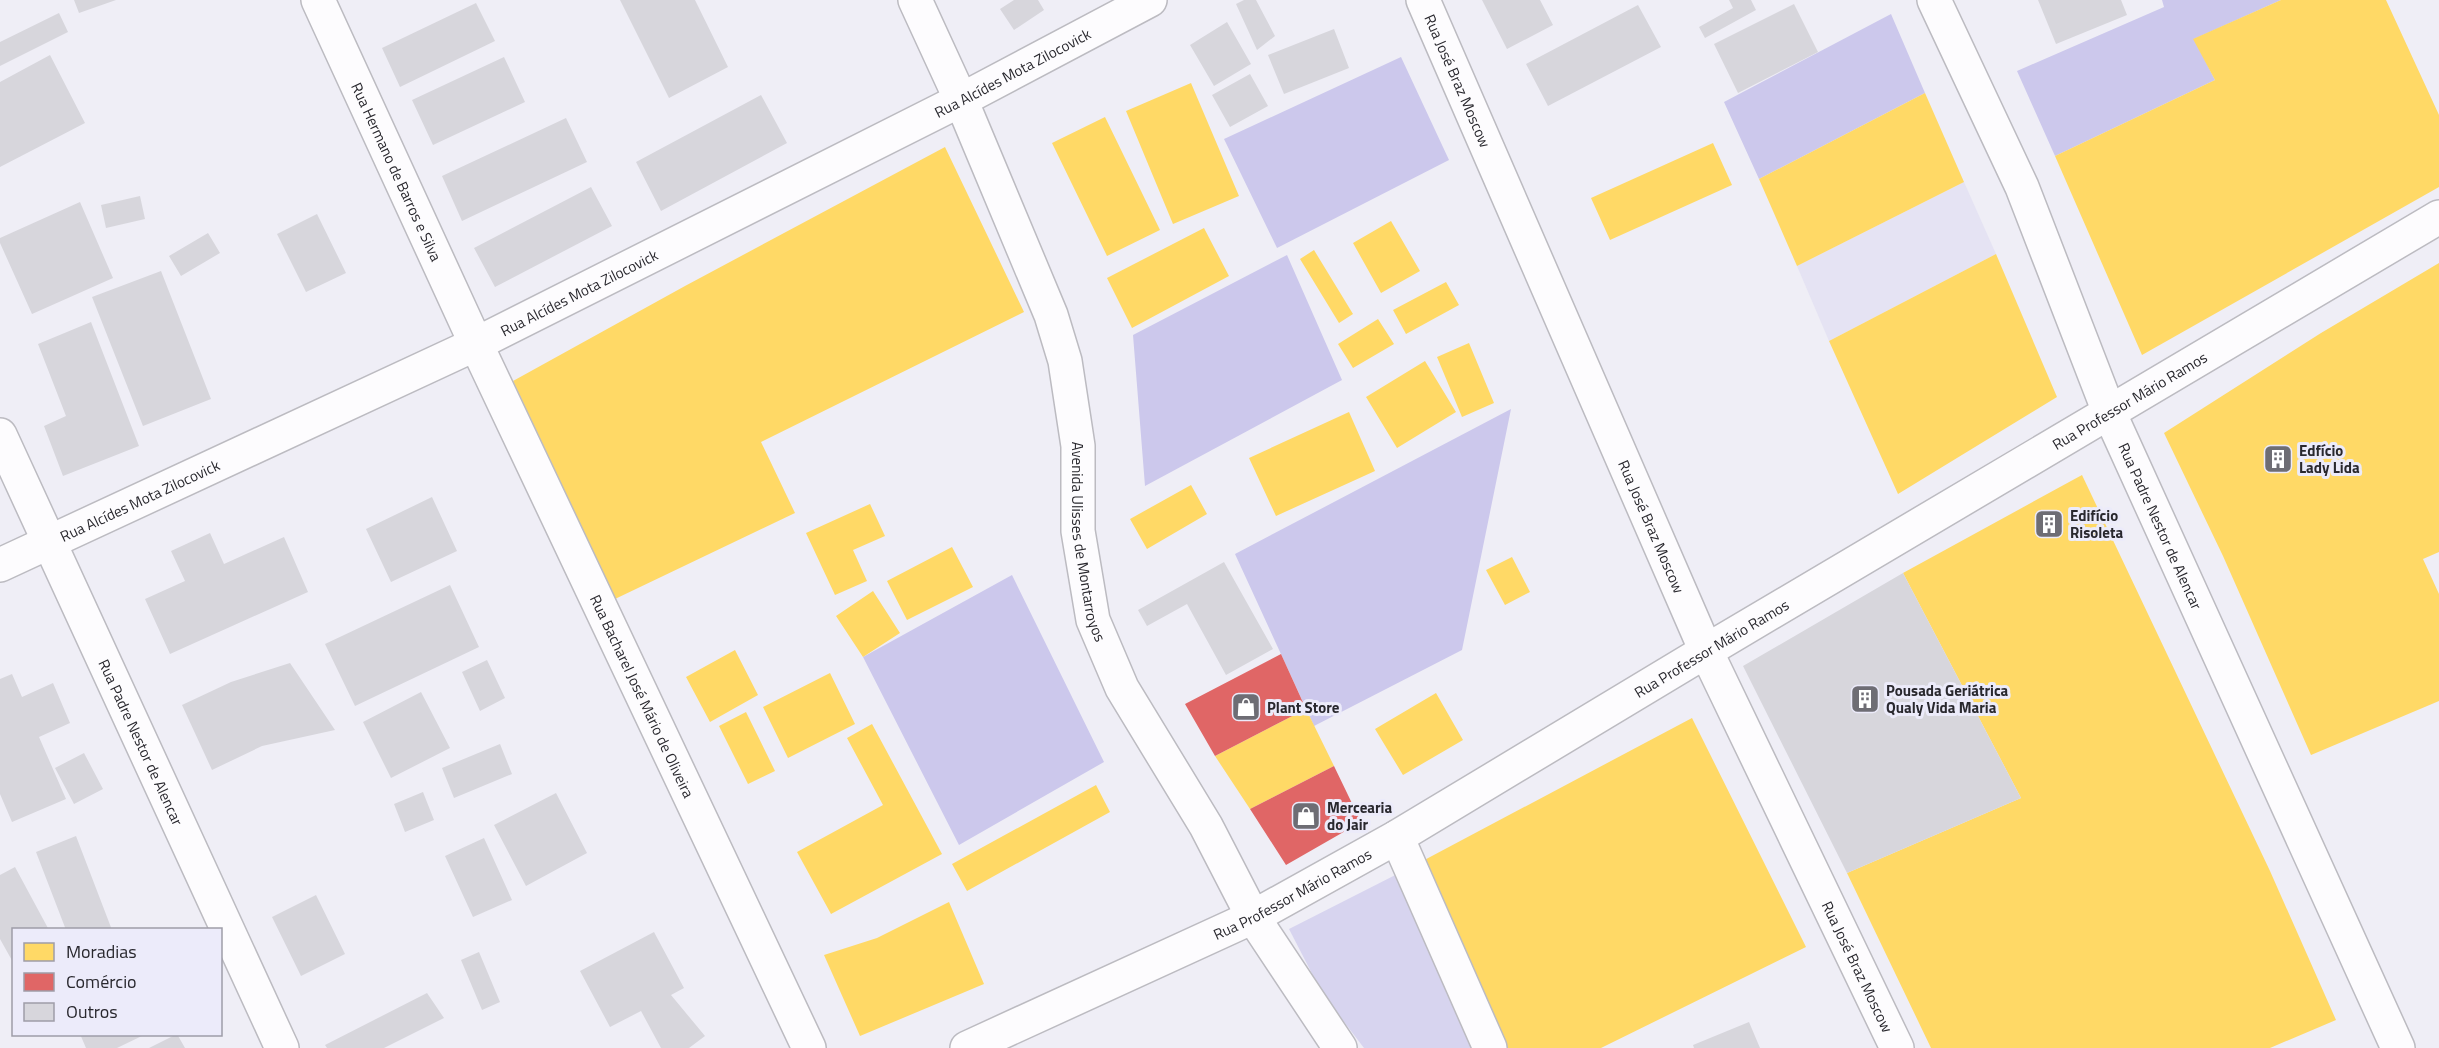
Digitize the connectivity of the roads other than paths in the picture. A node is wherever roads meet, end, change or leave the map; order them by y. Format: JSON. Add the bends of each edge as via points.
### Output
{"nodes":[{"id":1,"x":318,"y":0,"type":"edge"},
{"id":2,"x":915,"y":0,"type":"edge"},
{"id":3,"x":1150,"y":0,"type":"edge"},
{"id":4,"x":1423,"y":0,"type":"edge"},
{"id":5,"x":1934,"y":0,"type":"edge"},
{"id":6,"x":961,"y":100,"type":"junction"},
{"id":7,"x":2439,"y":217,"type":"edge"},
{"id":8,"x":476,"y":344,"type":"junction"},
{"id":9,"x":2109,"y":412,"type":"junction"},
{"id":10,"x":0,"y":435,"type":"edge"},
{"id":11,"x":48,"y":542,"type":"junction"},
{"id":12,"x":0,"y":565,"type":"edge"},
{"id":13,"x":1706,"y":651,"type":"junction"},
{"id":14,"x":1397,"y":837,"type":"junction"},
{"id":15,"x":1252,"y":917,"type":"junction"},
{"id":16,"x":282,"y":1048,"type":"edge"},
{"id":17,"x":809,"y":1048,"type":"edge"},
{"id":18,"x":967,"y":1048,"type":"edge"},
{"id":19,"x":1340,"y":1048,"type":"edge"},
{"id":20,"x":1490,"y":1048,"type":"edge"},
{"id":21,"x":1897,"y":1048,"type":"edge"},
{"id":22,"x":2398,"y":1048,"type":"edge"}],
"edges":[{"from":1,"to":8,"type":"street","name":"Rua Hermano de Barros e Silva"},
{"from":2,"to":6,"type":"street","name":"Avenida Ulisses de Montarroyos"},
{"from":3,"to":6,"type":"street","name":"Rua Alcídes Mota Zilocovick"},
{"from":4,"to":13,"type":"street","name":"Rua José Braz Moscow"},
{"from":5,"to":9,"type":"street","name":"Rua Padre Nestor de Alencar","via":[[2022,187]]},
{"from":6,"to":8,"type":"street","name":"Rua Alcídes Mota Zilocovick"},
{"from":6,"to":15,"type":"street","name":"Avenida Ulisses de Montarroyos","via":[[1051,315],[1065,362],[1078,447],[1078,531],[1093,620],[1122,688],[1206,826]]},
{"from":7,"to":9,"type":"street","name":"Rua Professor Mário Ramos"},
{"from":8,"to":11,"type":"street","name":"Rua Alcídes Mota Zilocovick"},
{"from":8,"to":17,"type":"street","name":"Rua Bacharel José Mário de Oliveira"},
{"from":9,"to":13,"type":"street","name":"Rua Professor Mário Ramos"},
{"from":9,"to":22,"type":"street","name":"Rua Padre Nestor de Alencar"},
{"from":10,"to":11,"type":"street","name":"Rua Padre Nestor de Alencar"},
{"from":11,"to":12,"type":"street","name":"Rua Alcídes Mota Zilocovick"},
{"from":11,"to":16,"type":"street","name":"Rua Padre Nestor de Alencar"},
{"from":13,"to":14,"type":"street","name":"Rua Professor Mário Ramos"},
{"from":13,"to":21,"type":"street","name":"Rua José Braz Moscow"},
{"from":14,"to":15,"type":"street","name":"Rua Professor Mário Ramos"},
{"from":14,"to":20,"type":"street"},
{"from":15,"to":18,"type":"street","name":"Rua Professor Mário Ramos"},
{"from":15,"to":19,"type":"street","name":"Avenida Ulisses de Montarroyos"}]}
